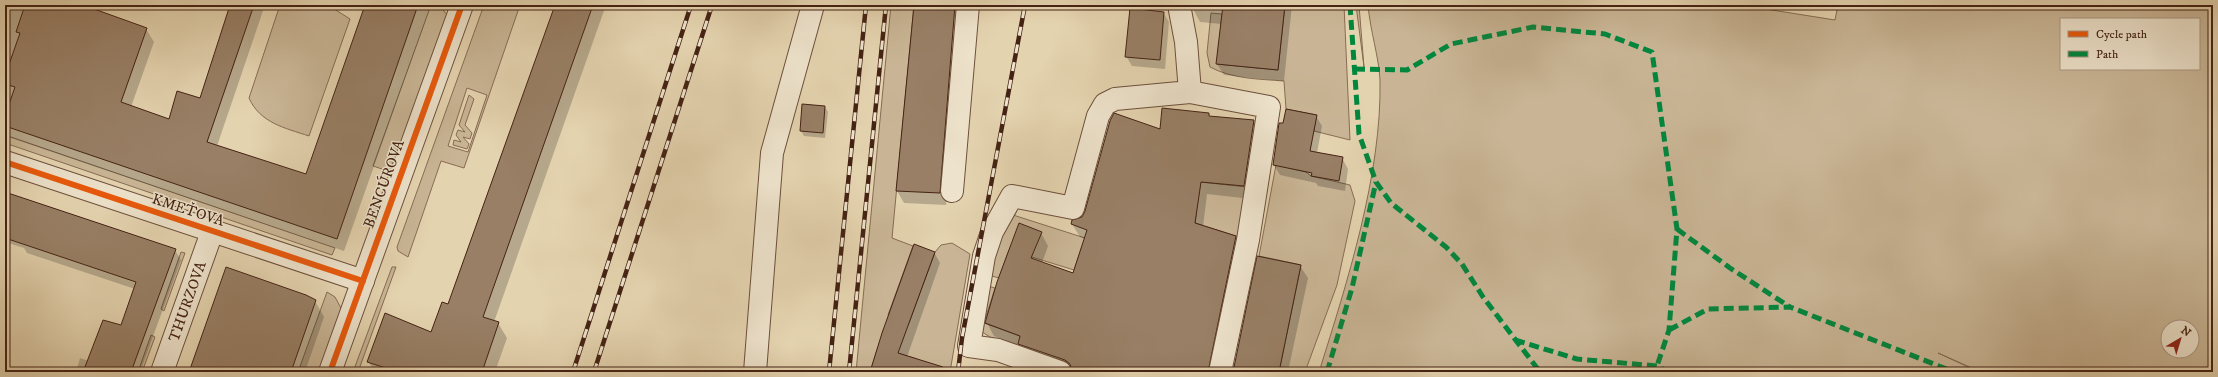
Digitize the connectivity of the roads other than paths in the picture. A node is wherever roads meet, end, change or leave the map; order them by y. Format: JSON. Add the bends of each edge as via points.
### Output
{"nodes":[{"id":1,"x":462,"y":5,"type":"edge"},
{"id":2,"x":813,"y":5,"type":"edge"},
{"id":3,"x":968,"y":5,"type":"edge"},
{"id":4,"x":1179,"y":5,"type":"edge"},
{"id":5,"x":1190,"y":92,"type":"junction"},
{"id":6,"x":5,"y":162,"type":"edge"},
{"id":7,"x":952,"y":192,"type":"dead end"},
{"id":8,"x":212,"y":232,"type":"junction"},
{"id":9,"x":363,"y":281,"type":"junction"},
{"id":10,"x":162,"y":372,"type":"edge"},
{"id":11,"x":330,"y":372,"type":"edge"},
{"id":12,"x":755,"y":372,"type":"edge"},
{"id":13,"x":1060,"y":372,"type":"edge"},
{"id":14,"x":1220,"y":372,"type":"edge"}],
"edges":[{"from":1,"to":9,"type":"street","name":"BENCÚROVA"},
{"from":2,"to":12,"type":"street","via":[[772,153]]},
{"from":3,"to":7,"type":"street"},
{"from":4,"to":5,"type":"street","via":[[1186,42]]},
{"from":5,"to":13,"type":"street","via":[[1115,99],[1105,104],[1098,116],[1073,208],[1012,196],[992,232],[984,256],[969,346],[998,350]]},
{"from":5,"to":14,"type":"street","via":[[1269,107],[1248,240]]},
{"from":6,"to":8,"type":"street","name":"KMEŤOVA"},
{"from":8,"to":9,"type":"street","name":"KMEŤOVA"},
{"from":8,"to":10,"type":"street","name":"THURZOVA"},
{"from":9,"to":11,"type":"street","name":"BENCÚROVA"}]}
